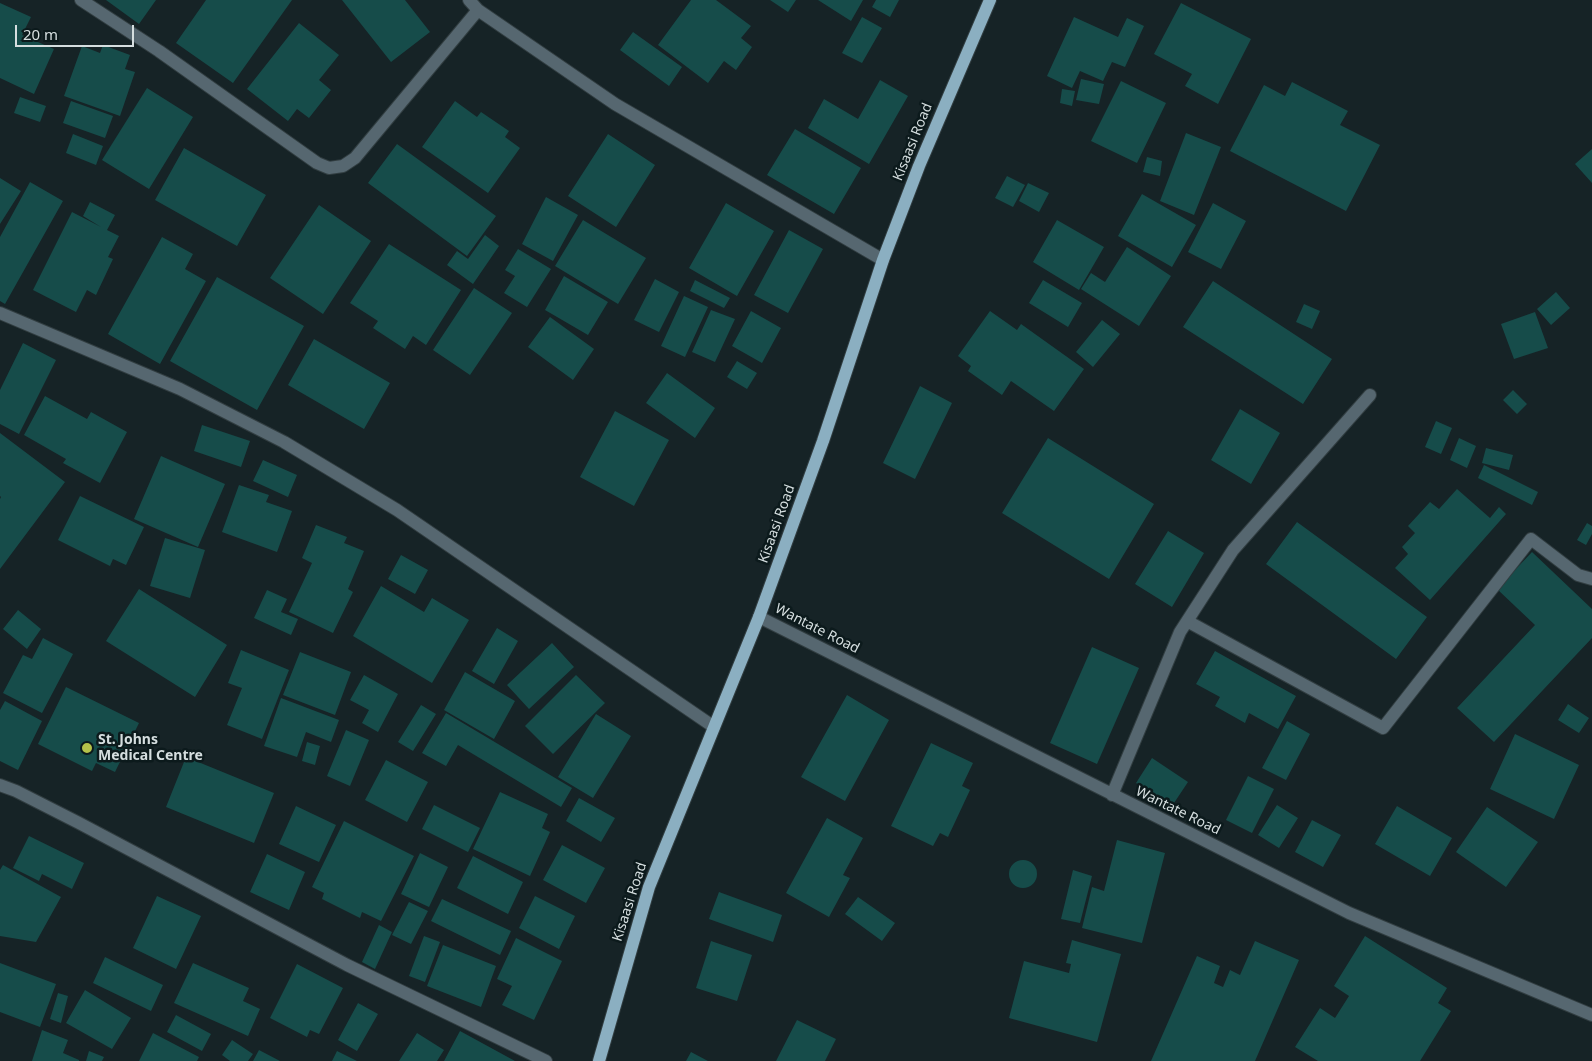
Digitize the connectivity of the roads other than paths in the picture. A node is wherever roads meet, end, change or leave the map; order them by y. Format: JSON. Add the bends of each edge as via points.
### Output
{"nodes":[{"id":1,"x":81,"y":0,"type":"edge"},
{"id":2,"x":990,"y":0,"type":"edge"},
{"id":3,"x":473,"y":5,"type":"edge"},
{"id":4,"x":883,"y":260,"type":"junction"},
{"id":5,"x":0,"y":313,"type":"edge"},
{"id":6,"x":1370,"y":395,"type":"dead end"},
{"id":7,"x":1592,"y":579,"type":"edge"},
{"id":8,"x":759,"y":617,"type":"junction"},
{"id":9,"x":1187,"y":621,"type":"junction"},
{"id":10,"x":714,"y":727,"type":"junction"},
{"id":11,"x":0,"y":785,"type":"edge"},
{"id":12,"x":1112,"y":795,"type":"junction"},
{"id":13,"x":1592,"y":1016,"type":"edge"},
{"id":14,"x":546,"y":1061,"type":"edge"},
{"id":15,"x":599,"y":1061,"type":"edge"}],
"edges":[{"from":1,"to":3,"type":"street","via":[[317,163],[329,168],[343,166],[355,158]]},
{"from":2,"to":4,"type":"main road","name":"Kisaasi Road"},
{"from":3,"to":4,"type":"street","via":[[615,104]]},
{"from":4,"to":8,"type":"main road","name":"Kisaasi Road","via":[[823,441]]},
{"from":5,"to":10,"type":"street","via":[[180,389],[284,442],[397,510]]},
{"from":6,"to":9,"type":"street","via":[[1233,550]]},
{"from":7,"to":9,"type":"street","via":[[1578,575],[1531,540],[1383,728]]},
{"from":8,"to":10,"type":"main road","name":"Kisaasi Road"},
{"from":8,"to":12,"type":"street","name":"Wantate Road"},
{"from":9,"to":12,"type":"street"},
{"from":10,"to":15,"type":"main road","name":"Kisaasi Road","via":[[649,887]]},
{"from":11,"to":14,"type":"street","via":[[79,823],[347,965]]},
{"from":12,"to":13,"type":"street","name":"Wantate Road","via":[[1349,913]]}]}
